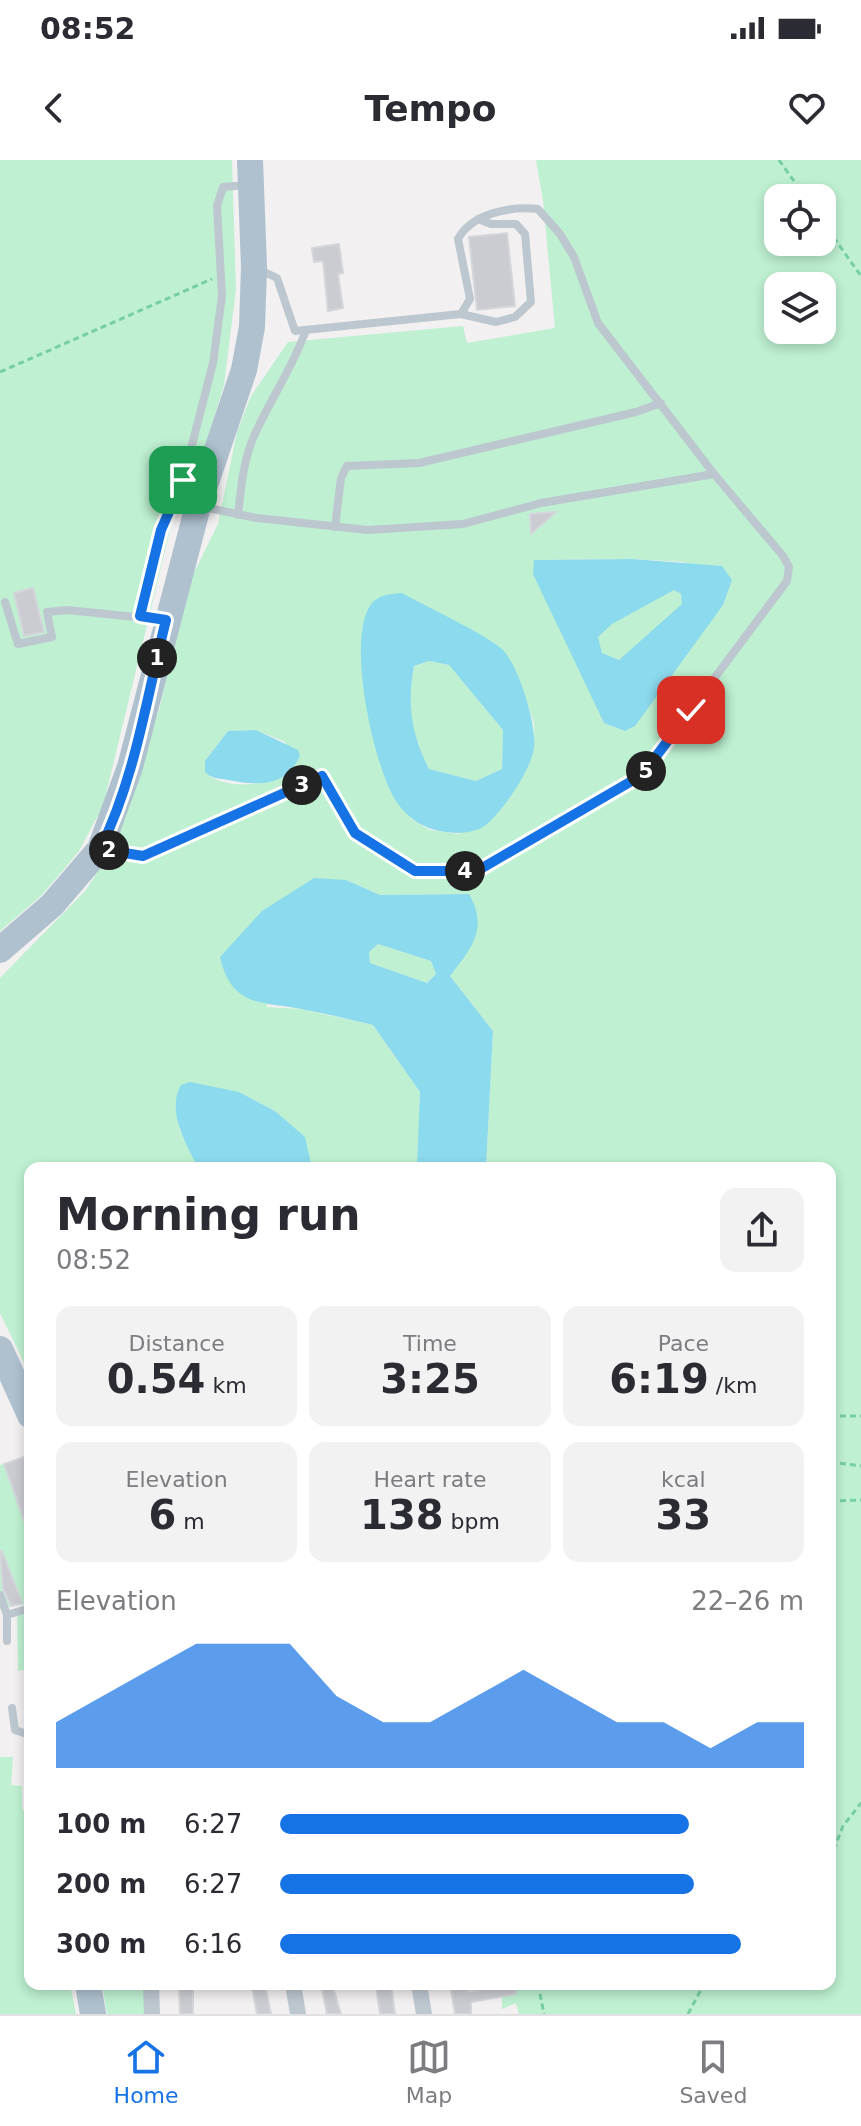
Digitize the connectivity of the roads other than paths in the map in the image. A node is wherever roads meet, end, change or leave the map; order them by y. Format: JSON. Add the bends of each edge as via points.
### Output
{"nodes":[{"id":1,"x":251,"y":172,"type":"edge"},
{"id":2,"x":478,"y":219,"type":"junction"},
{"id":3,"x":254,"y":267,"type":"junction"},
{"id":4,"x":461,"y":314,"type":"junction"},
{"id":5,"x":306,"y":330,"type":"junction"},
{"id":6,"x":661,"y":403,"type":"junction"},
{"id":7,"x":714,"y":474,"type":"junction"},
{"id":8,"x":198,"y":506,"type":"junction"},
{"id":9,"x":238,"y":515,"type":"junction"},
{"id":10,"x":335,"y":527,"type":"junction"},
{"id":11,"x":5,"y":602,"type":"dead end"},
{"id":12,"x":153,"y":618,"type":"junction"},
{"id":13,"x":100,"y":849,"type":"junction"},
{"id":14,"x":0,"y":950,"type":"edge"},
{"id":15,"x":0,"y":1349,"type":"edge"},
{"id":16,"x":24,"y":1402,"type":"edge"},
{"id":17,"x":0,"y":1595,"type":"edge"},
{"id":18,"x":24,"y":1610,"type":"edge"},
{"id":19,"x":7,"y":1615,"type":"junction"},
{"id":20,"x":7,"y":1641,"type":"dead end"},
{"id":21,"x":0,"y":1716,"type":"edge"},
{"id":22,"x":24,"y":1733,"type":"edge"},
{"id":23,"x":89,"y":1990,"type":"edge"},
{"id":24,"x":151,"y":1990,"type":"edge"},
{"id":25,"x":294,"y":1990,"type":"edge"},
{"id":26,"x":420,"y":1990,"type":"edge"},
{"id":27,"x":93,"y":2014,"type":"edge"},
{"id":28,"x":152,"y":2014,"type":"edge"},
{"id":29,"x":298,"y":2014,"type":"edge"},
{"id":30,"x":424,"y":2014,"type":"edge"}],
"edges":[{"from":1,"to":3,"type":"main road"},
{"from":1,"to":12,"type":"lane","via":[[223,187],[217,206],[222,273],[213,363],[183,480],[161,530]]},
{"from":2,"to":4,"type":"lane","via":[[458,239],[470,299]]},
{"from":2,"to":4,"type":"lane","via":[[516,224],[525,234],[531,302],[515,317],[496,322]]},
{"from":2,"to":6,"type":"lane","via":[[538,209],[574,257],[598,323]]},
{"from":3,"to":5,"type":"lane","via":[[277,278],[295,331]]},
{"from":3,"to":8,"type":"main road","via":[[244,370]]},
{"from":4,"to":5,"type":"lane"},
{"from":5,"to":9,"type":"lane","via":[[254,437]]},
{"from":6,"to":7,"type":"lane"},
{"from":6,"to":10,"type":"lane","via":[[419,463],[347,466]]},
{"from":7,"to":10,"type":"lane","via":[[541,503],[463,524]]},
{"from":7,"to":13,"type":"lane","via":[[783,556],[789,567],[787,581],[642,775],[477,871],[415,871],[355,833],[322,776],[143,856]]},
{"from":8,"to":9,"type":"lane"},
{"from":8,"to":12,"type":"main road"},
{"from":9,"to":10,"type":"lane"},
{"from":11,"to":12,"type":"lane","via":[[18,644],[52,637],[47,612]]},
{"from":12,"to":13,"type":"main road","via":[[130,767]]},
{"from":13,"to":14,"type":"main road","via":[[52,905]]},
{"from":15,"to":16,"type":"main road"},
{"from":17,"to":19,"type":"lane"},
{"from":18,"to":19,"type":"lane"},
{"from":19,"to":20,"type":"lane"},
{"from":21,"to":22,"type":"lane","via":[[12,1712],[15,1730]]},
{"from":23,"to":27,"type":"main road"},
{"from":24,"to":28,"type":"street"},
{"from":25,"to":29,"type":"street"},
{"from":26,"to":30,"type":"street"}]}
